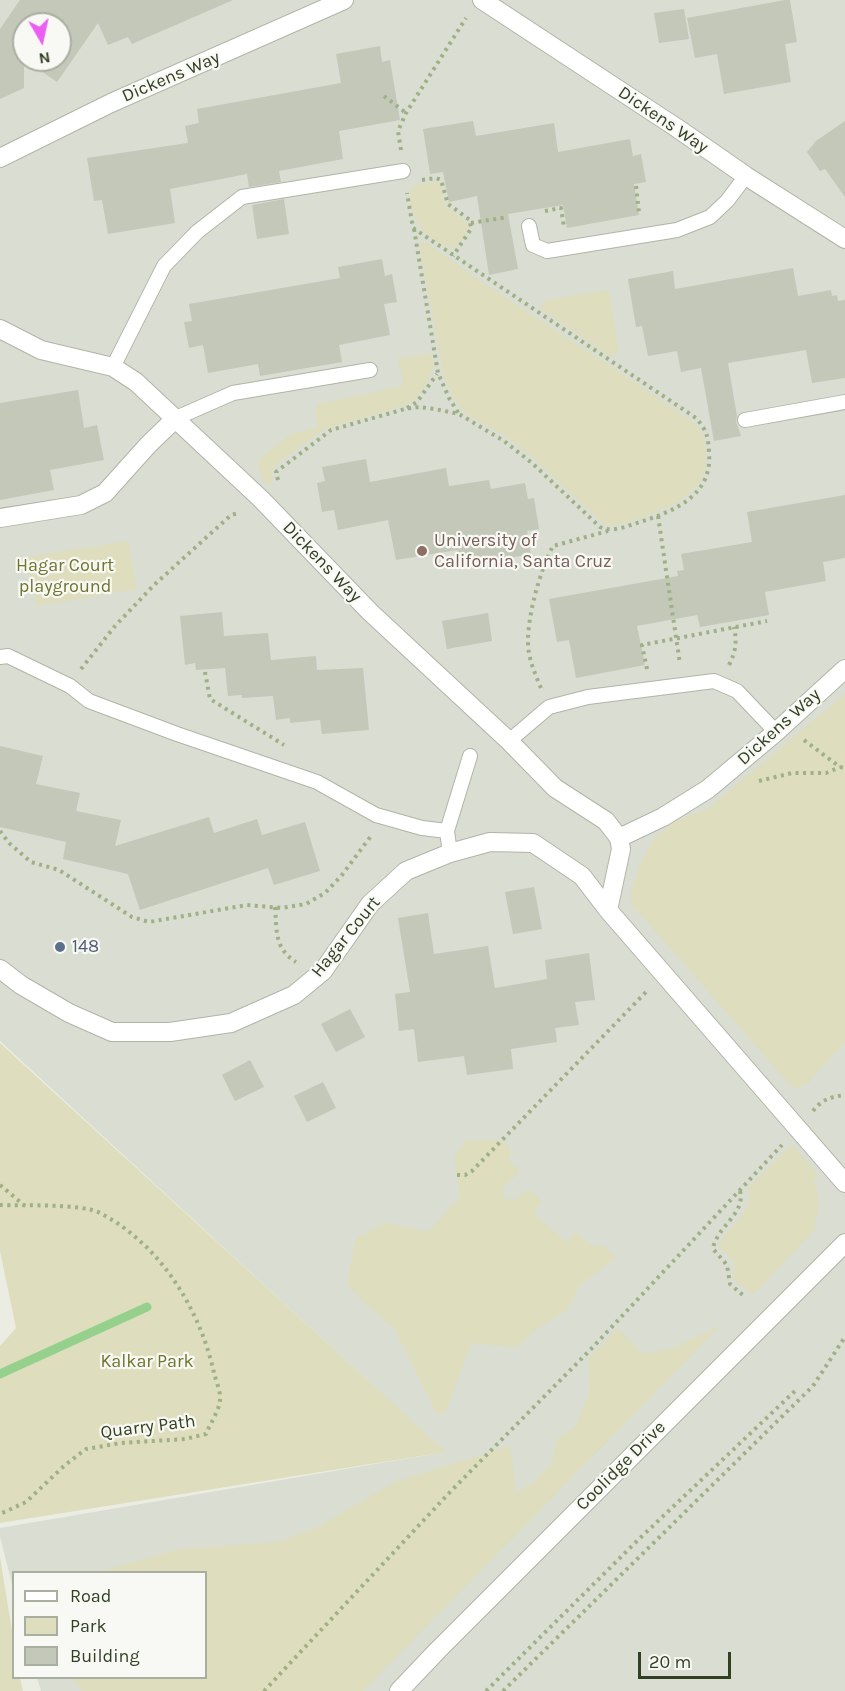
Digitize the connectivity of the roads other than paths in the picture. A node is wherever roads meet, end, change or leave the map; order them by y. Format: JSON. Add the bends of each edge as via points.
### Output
{"nodes":[{"id":1,"x":344,"y":0,"type":"edge"},
{"id":2,"x":477,"y":5,"type":"edge"},
{"id":3,"x":0,"y":158,"type":"edge"},
{"id":4,"x":746,"y":176,"type":"junction"},
{"id":5,"x":404,"y":177,"type":"road end"},
{"id":6,"x":529,"y":226,"type":"dead end"},
{"id":7,"x":845,"y":239,"type":"edge"},
{"id":8,"x":0,"y":329,"type":"edge"},
{"id":9,"x":113,"y":367,"type":"junction"},
{"id":10,"x":370,"y":370,"type":"dead end"},
{"id":11,"x":845,"y":402,"type":"edge"},
{"id":12,"x":177,"y":418,"type":"junction"},
{"id":13,"x":745,"y":420,"type":"dead end"},
{"id":14,"x":0,"y":518,"type":"edge"},
{"id":15,"x":0,"y":657,"type":"edge"},
{"id":16,"x":845,"y":669,"type":"edge"},
{"id":17,"x":776,"y":732,"type":"junction"},
{"id":18,"x":508,"y":741,"type":"junction"},
{"id":19,"x":470,"y":756,"type":"dead end"},
{"id":20,"x":447,"y":831,"type":"junction"},
{"id":21,"x":619,"y":838,"type":"junction"},
{"id":22,"x":450,"y":854,"type":"junction"},
{"id":23,"x":608,"y":909,"type":"junction"},
{"id":24,"x":0,"y":969,"type":"edge"},
{"id":25,"x":845,"y":1183,"type":"edge"},
{"id":26,"x":845,"y":1243,"type":"edge"},
{"id":27,"x":399,"y":1691,"type":"edge"}],
"edges":[{"from":1,"to":3,"type":"street","name":"Dickens Way"},
{"from":2,"to":4,"type":"street","name":"Dickens Way","via":[[677,128]]},
{"from":4,"to":6,"type":"lane","via":[[710,217],[676,230],[547,251],[533,245]]},
{"from":4,"to":7,"type":"street","name":"Dickens Way"},
{"from":5,"to":9,"type":"lane","via":[[242,197],[197,232],[164,266]]},
{"from":8,"to":9,"type":"street","name":"Dickens Way","via":[[41,350]]},
{"from":9,"to":12,"type":"street","name":"Dickens Way"},
{"from":10,"to":12,"type":"lane","via":[[233,393]]},
{"from":11,"to":13,"type":"lane"},
{"from":12,"to":14,"type":"street","via":[[105,493],[81,505]]},
{"from":12,"to":18,"type":"street","name":"Dickens Way","via":[[370,612]]},
{"from":15,"to":20,"type":"lane","via":[[8,656],[70,686],[89,701],[317,782],[376,816]]},
{"from":16,"to":17,"type":"street","name":"Dickens Way"},
{"from":17,"to":18,"type":"lane","via":[[737,691],[714,681],[588,697],[549,707]]},
{"from":17,"to":21,"type":"street","name":"Dickens Way","via":[[708,789]]},
{"from":18,"to":21,"type":"street","name":"Dickens Way","via":[[555,788],[606,822]]},
{"from":19,"to":20,"type":"lane"},
{"from":20,"to":22,"type":"lane"},
{"from":21,"to":23,"type":"street","via":[[621,849]]},
{"from":22,"to":23,"type":"street","name":"Hagar Court","via":[[490,842],[533,843],[582,876]]},
{"from":22,"to":24,"type":"street","name":"Hagar Court","via":[[406,871],[370,904],[323,971],[294,995],[231,1023],[170,1032],[112,1032],[69,1013]]},
{"from":23,"to":25,"type":"street","name":"Hagar Court"},
{"from":26,"to":27,"type":"street","name":"Coolidge Drive"}]}
